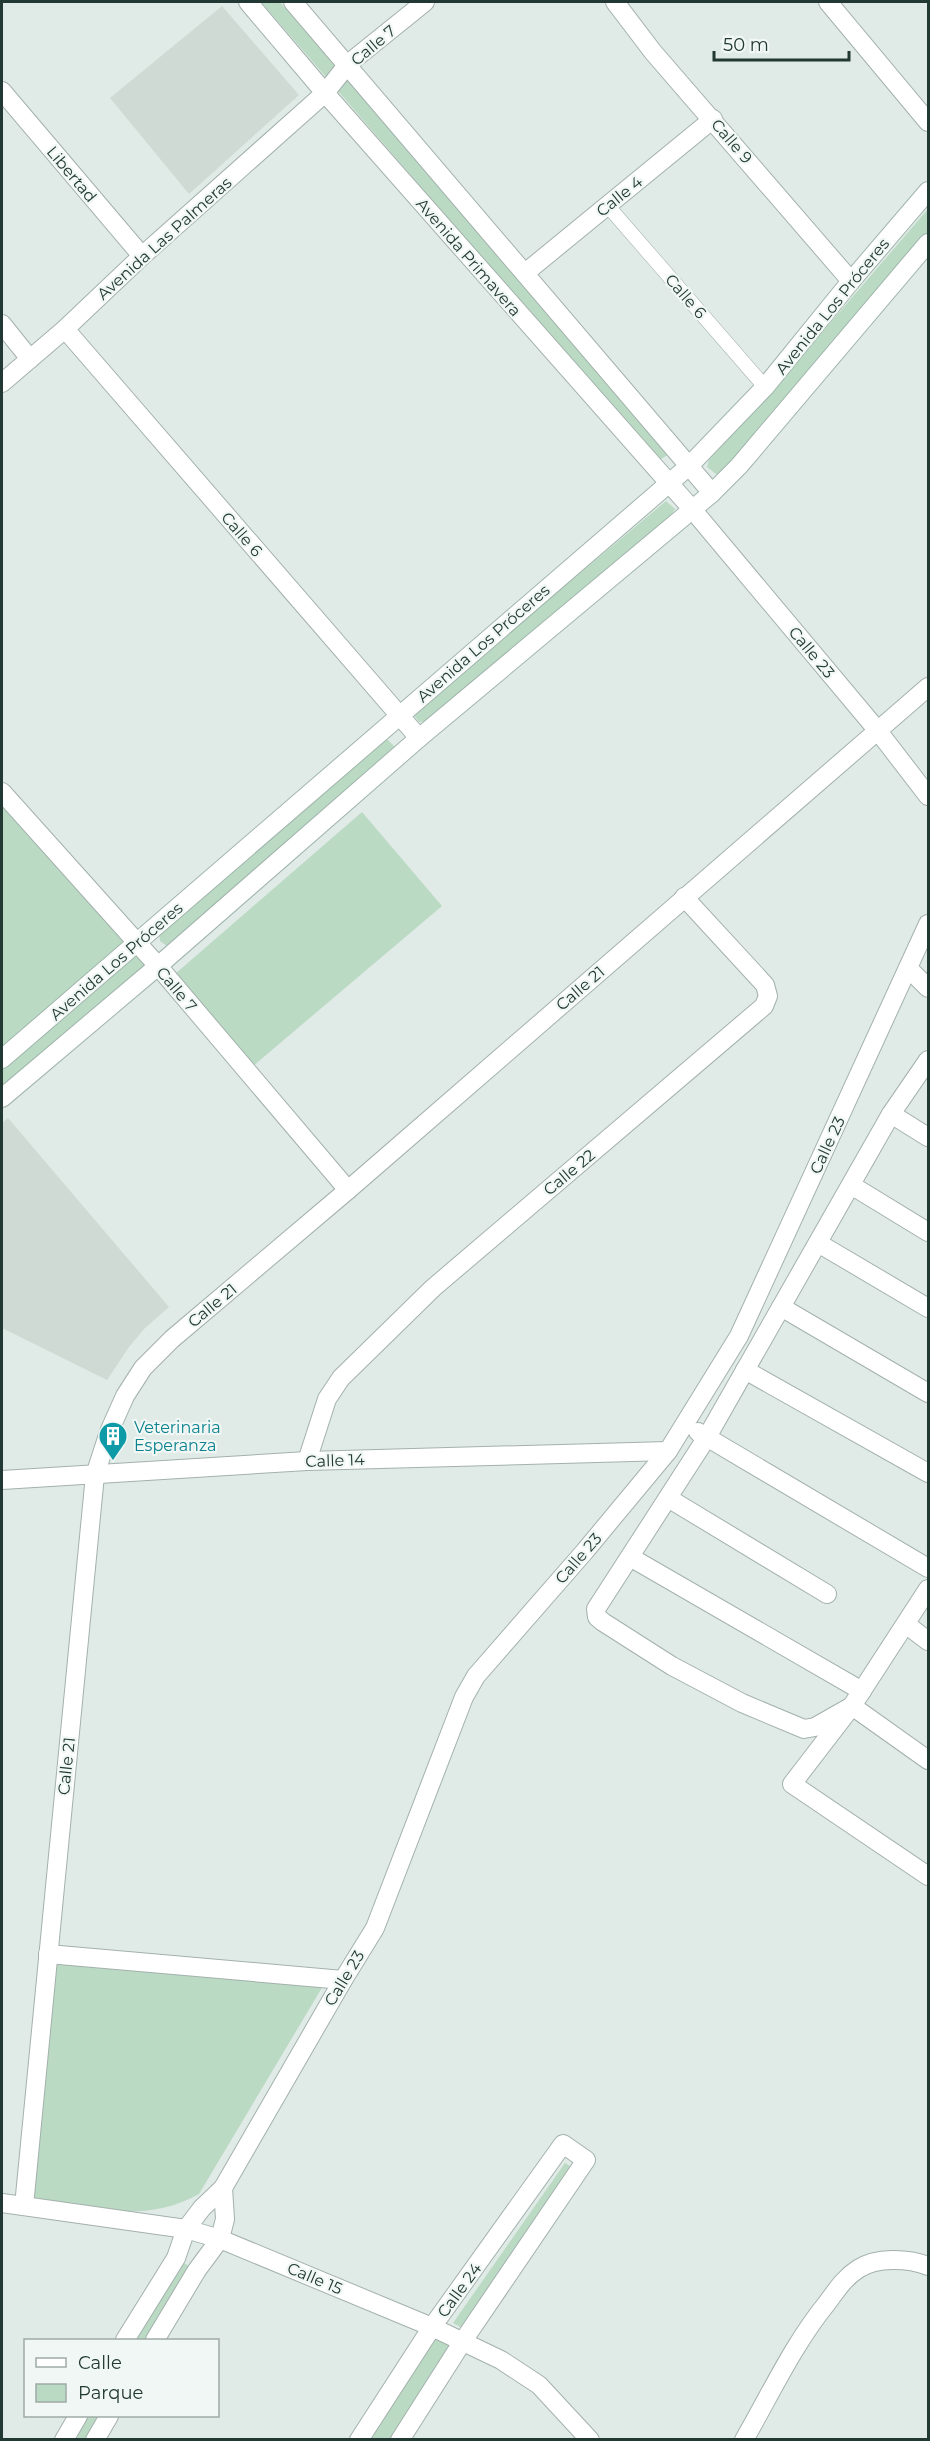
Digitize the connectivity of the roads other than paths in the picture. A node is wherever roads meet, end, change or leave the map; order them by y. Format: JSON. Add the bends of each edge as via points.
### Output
{"nodes":[{"id":1,"x":248,"y":2,"type":"edge"},
{"id":2,"x":293,"y":2,"type":"edge"},
{"id":3,"x":425,"y":2,"type":"edge"},
{"id":4,"x":615,"y":2,"type":"edge"},
{"id":5,"x":828,"y":2,"type":"edge"},
{"id":6,"x":348,"y":64,"type":"junction"},
{"id":7,"x":2,"y":91,"type":"edge"},
{"id":8,"x":325,"y":93,"type":"junction"},
{"id":9,"x":713,"y":118,"type":"junction"},
{"id":10,"x":928,"y":122,"type":"edge"},
{"id":11,"x":928,"y":190,"type":"edge"},
{"id":12,"x":607,"y":205,"type":"junction"},
{"id":13,"x":928,"y":243,"type":"edge"},
{"id":14,"x":142,"y":256,"type":"junction"},
{"id":15,"x":525,"y":273,"type":"junction"},
{"id":16,"x":851,"y":280,"type":"junction"},
{"id":17,"x":2,"y":324,"type":"edge"},
{"id":18,"x":65,"y":329,"type":"junction"},
{"id":19,"x":30,"y":358,"type":"junction"},
{"id":20,"x":2,"y":383,"type":"edge"},
{"id":21,"x":765,"y":387,"type":"junction"},
{"id":22,"x":689,"y":466,"type":"junction"},
{"id":23,"x":667,"y":483,"type":"junction"},
{"id":24,"x":711,"y":493,"type":"junction"},
{"id":25,"x":692,"y":509,"type":"junction"},
{"id":26,"x":928,"y":687,"type":"edge"},
{"id":27,"x":399,"y":715,"type":"junction"},
{"id":28,"x":878,"y":731,"type":"junction"},
{"id":29,"x":419,"y":738,"type":"junction"},
{"id":30,"x":2,"y":792,"type":"edge"},
{"id":31,"x":928,"y":796,"type":"edge"},
{"id":32,"x":684,"y":897,"type":"junction"},
{"id":33,"x":928,"y":924,"type":"edge"},
{"id":34,"x":137,"y":942,"type":"junction"},
{"id":35,"x":158,"y":966,"type":"junction"},
{"id":36,"x":908,"y":968,"type":"junction"},
{"id":37,"x":928,"y":988,"type":"edge"},
{"id":38,"x":2,"y":1059,"type":"edge"},
{"id":39,"x":928,"y":1060,"type":"edge"},
{"id":40,"x":2,"y":1098,"type":"edge"},
{"id":41,"x":891,"y":1114,"type":"junction"},
{"id":42,"x":928,"y":1137,"type":"edge"},
{"id":43,"x":851,"y":1185,"type":"junction"},
{"id":44,"x":348,"y":1190,"type":"junction"},
{"id":45,"x":928,"y":1232,"type":"edge"},
{"id":46,"x":818,"y":1243,"type":"junction"},
{"id":47,"x":781,"y":1307,"type":"junction"},
{"id":48,"x":928,"y":1308,"type":"edge"},
{"id":49,"x":745,"y":1370,"type":"junction"},
{"id":50,"x":928,"y":1394,"type":"edge"},
{"id":51,"x":686,"y":1425,"type":"junction"},
{"id":52,"x":707,"y":1437,"type":"junction"},
{"id":53,"x":668,"y":1451,"type":"junction"},
{"id":54,"x":307,"y":1461,"type":"junction"},
{"id":55,"x":928,"y":1473,"type":"edge"},
{"id":56,"x":94,"y":1475,"type":"junction"},
{"id":57,"x":2,"y":1480,"type":"edge"},
{"id":58,"x":668,"y":1498,"type":"junction"},
{"id":59,"x":630,"y":1557,"type":"junction"},
{"id":60,"x":928,"y":1568,"type":"edge"},
{"id":61,"x":928,"y":1589,"type":"edge"},
{"id":62,"x":827,"y":1594,"type":"dead end"},
{"id":63,"x":907,"y":1625,"type":"junction"},
{"id":64,"x":928,"y":1641,"type":"edge"},
{"id":65,"x":857,"y":1699,"type":"junction"},
{"id":66,"x":928,"y":1760,"type":"edge"},
{"id":67,"x":928,"y":1876,"type":"edge"},
{"id":68,"x":48,"y":1954,"type":"junction"},
{"id":69,"x":343,"y":1980,"type":"junction"},
{"id":70,"x":223,"y":2188,"type":"junction"},
{"id":71,"x":2,"y":2203,"type":"edge"},
{"id":72,"x":24,"y":2206,"type":"junction"},
{"id":73,"x":186,"y":2229,"type":"junction"},
{"id":74,"x":220,"y":2239,"type":"junction"},
{"id":75,"x":928,"y":2266,"type":"edge"},
{"id":76,"x":432,"y":2327,"type":"junction"},
{"id":77,"x":126,"y":2339,"type":"edge"},
{"id":78,"x":156,"y":2339,"type":"edge"},
{"id":79,"x":463,"y":2341,"type":"junction"},
{"id":80,"x":77,"y":2417,"type":"edge"},
{"id":81,"x":108,"y":2417,"type":"edge"},
{"id":82,"x":64,"y":2439,"type":"edge"},
{"id":83,"x":95,"y":2439,"type":"edge"},
{"id":84,"x":359,"y":2439,"type":"edge"},
{"id":85,"x":400,"y":2439,"type":"edge"},
{"id":86,"x":591,"y":2439,"type":"edge"},
{"id":87,"x":744,"y":2439,"type":"edge"}],
"edges":[{"from":1,"to":8,"type":"street","name":"Avenida Primavera"},
{"from":2,"to":6,"type":"street","name":"Avenida Primavera"},
{"from":3,"to":6,"type":"street","name":"Calle 7"},
{"from":4,"to":9,"type":"street","name":"Calle 9","via":[[653,52]]},
{"from":5,"to":10,"type":"street"},
{"from":6,"to":8,"type":"street","name":"Calle 7"},
{"from":6,"to":15,"type":"street","name":"Avenida Primavera"},
{"from":7,"to":14,"type":"street","name":"Libertad"},
{"from":8,"to":14,"type":"street","name":"Avenida Las Palmeras"},
{"from":8,"to":23,"type":"street","name":"Avenida Primavera"},
{"from":9,"to":12,"type":"street","name":"Calle 4"},
{"from":9,"to":16,"type":"street","name":"Calle 9"},
{"from":11,"to":16,"type":"street","name":"Avenida Los Próceres"},
{"from":12,"to":15,"type":"street","name":"Calle 4"},
{"from":12,"to":21,"type":"street","name":"Calle 6"},
{"from":13,"to":24,"type":"street","name":"Avenida Los Próceres","via":[[739,466]]},
{"from":14,"to":18,"type":"street","name":"Avenida Las Palmeras"},
{"from":15,"to":22,"type":"street","name":"Avenida Primavera"},
{"from":16,"to":21,"type":"street","name":"Avenida Los Próceres"},
{"from":17,"to":19,"type":"street"},
{"from":18,"to":19,"type":"street","name":"Avenida Las Palmeras"},
{"from":18,"to":27,"type":"street","name":"Calle 6"},
{"from":19,"to":20,"type":"street","name":"Avenida Las Palmeras"},
{"from":21,"to":22,"type":"street","name":"Avenida Los Próceres"},
{"from":22,"to":23,"type":"street","name":"Avenida Los Próceres"},
{"from":22,"to":24,"type":"street","name":"Avenida Primavera"},
{"from":23,"to":25,"type":"street","name":"Avenida Primavera"},
{"from":23,"to":27,"type":"street","name":"Avenida Los Próceres"},
{"from":24,"to":25,"type":"street","name":"Avenida Los Próceres"},
{"from":25,"to":28,"type":"street","name":"Calle 23"},
{"from":25,"to":29,"type":"street","name":"Avenida Los Próceres"},
{"from":26,"to":28,"type":"street","name":"Calle 21"},
{"from":27,"to":29,"type":"street","name":"Calle 6"},
{"from":27,"to":34,"type":"street","name":"Avenida Los Próceres"},
{"from":28,"to":31,"type":"street","name":"Calle 23"},
{"from":28,"to":32,"type":"street","name":"Calle 21"},
{"from":29,"to":35,"type":"street","name":"Avenida Los Próceres"},
{"from":30,"to":34,"type":"street","name":"Calle 7"},
{"from":32,"to":44,"type":"street","name":"Calle 21"},
{"from":32,"to":54,"type":"street","name":"Calle 22","via":[[765,985],[768,996],[764,1006],[433,1288],[341,1378],[327,1399]]},
{"from":33,"to":36,"type":"street","name":"Calle 23"},
{"from":34,"to":35,"type":"street","name":"Calle 7"},
{"from":34,"to":38,"type":"street","name":"Avenida Los Próceres"},
{"from":35,"to":40,"type":"street","name":"Avenida Los Próceres"},
{"from":35,"to":44,"type":"street","name":"Calle 7"},
{"from":36,"to":37,"type":"street"},
{"from":36,"to":51,"type":"street","name":"Calle 23","via":[[739,1336]]},
{"from":39,"to":41,"type":"street"},
{"from":41,"to":42,"type":"street"},
{"from":41,"to":43,"type":"street"},
{"from":43,"to":45,"type":"street"},
{"from":43,"to":46,"type":"street"},
{"from":44,"to":56,"type":"street","name":"Calle 21","via":[[142,1368],[109,1431]]},
{"from":46,"to":47,"type":"street"},
{"from":46,"to":48,"type":"street"},
{"from":47,"to":49,"type":"street"},
{"from":47,"to":50,"type":"street"},
{"from":49,"to":52,"type":"street"},
{"from":49,"to":55,"type":"street"},
{"from":51,"to":52,"type":"street"},
{"from":51,"to":53,"type":"street","name":"Calle 23"},
{"from":52,"to":58,"type":"street"},
{"from":52,"to":60,"type":"street"},
{"from":53,"to":54,"type":"street","name":"Calle 14"},
{"from":53,"to":69,"type":"street","name":"Calle 23","via":[[476,1676],[464,1697],[375,1928]]},
{"from":54,"to":56,"type":"street","name":"Calle 14"},
{"from":56,"to":57,"type":"street","name":"Calle 14"},
{"from":56,"to":68,"type":"street","name":"Calle 21"},
{"from":58,"to":59,"type":"street"},
{"from":58,"to":62,"type":"street"},
{"from":59,"to":65,"type":"street"},
{"from":59,"to":65,"type":"street","via":[[596,1609],[597,1617],[672,1666],[742,1703],[804,1729]]},
{"from":61,"to":63,"type":"street"},
{"from":63,"to":64,"type":"street"},
{"from":63,"to":65,"type":"street"},
{"from":65,"to":66,"type":"street"},
{"from":65,"to":67,"type":"street","via":[[792,1784]]},
{"from":68,"to":69,"type":"street"},
{"from":68,"to":72,"type":"street","name":"Calle 21"},
{"from":69,"to":70,"type":"street","name":"Calle 23"},
{"from":70,"to":73,"type":"street","name":"Calle 23"},
{"from":70,"to":74,"type":"street","via":[[225,2219]]},
{"from":71,"to":72,"type":"street","name":"Calle 15"},
{"from":72,"to":73,"type":"street","name":"Calle 15"},
{"from":73,"to":74,"type":"street","name":"Calle 15"},
{"from":73,"to":77,"type":"street","name":"Calle 23","via":[[176,2258]]},
{"from":74,"to":76,"type":"street","name":"Calle 15"},
{"from":74,"to":78,"type":"street"},
{"from":75,"to":87,"type":"street","via":[[890,2260],[873,2262],[849,2275],[809,2324]]},
{"from":76,"to":79,"type":"street","name":"Calle 15"},
{"from":76,"to":79,"type":"street","name":"Calle 24","via":[[563,2144],[586,2160]]},
{"from":76,"to":84,"type":"street","name":"Calle 24"},
{"from":79,"to":85,"type":"street","name":"Calle 24"},
{"from":79,"to":86,"type":"street","name":"Calle 15","via":[[539,2385]]},
{"from":80,"to":82,"type":"street"},
{"from":81,"to":83,"type":"street"}]}
